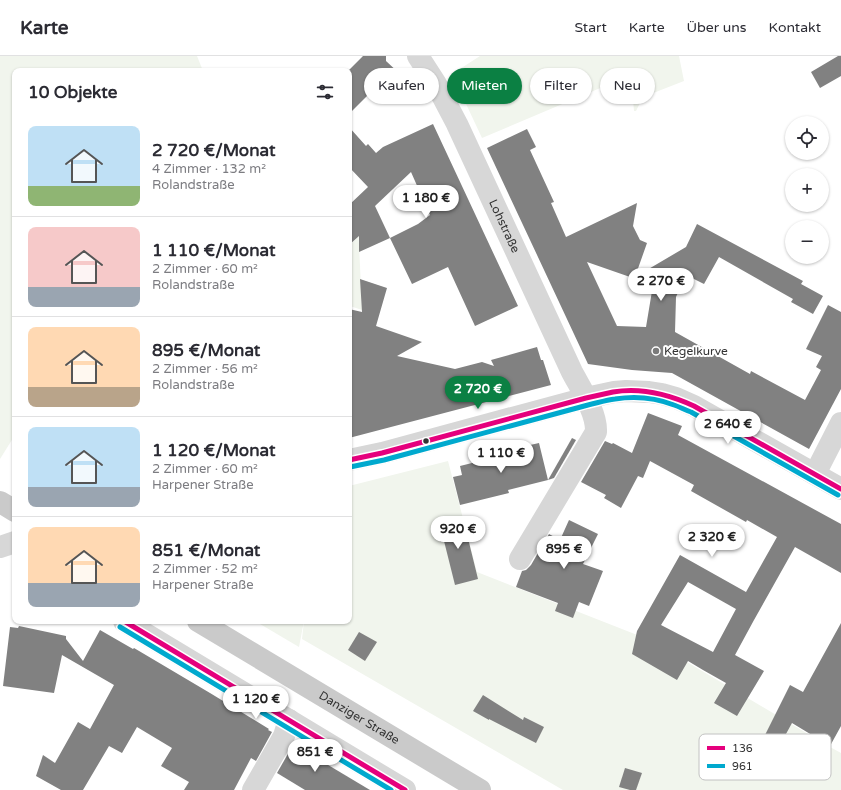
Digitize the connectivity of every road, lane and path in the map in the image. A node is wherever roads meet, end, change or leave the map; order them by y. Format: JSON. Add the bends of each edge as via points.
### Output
{"nodes":[{"id":1,"x":418,"y":56,"type":"edge"},
{"id":2,"x":586,"y":398,"type":"junction"},
{"id":3,"x":841,"y":423,"type":"edge"},
{"id":4,"x":352,"y":459,"type":"edge"},
{"id":5,"x":815,"y":474,"type":"junction"},
{"id":6,"x":841,"y":488,"type":"edge"},
{"id":7,"x":0,"y":502,"type":"edge"},
{"id":8,"x":12,"y":509,"type":"edge"},
{"id":9,"x":520,"y":559,"type":"dead end"},
{"id":10,"x":129,"y":624,"type":"edge"},
{"id":11,"x":203,"y":624,"type":"edge"},
{"id":12,"x":290,"y":720,"type":"junction"},
{"id":13,"x":253,"y":790,"type":"edge"},
{"id":14,"x":405,"y":790,"type":"edge"},
{"id":15,"x":480,"y":790,"type":"edge"}],
"edges":[{"from":1,"to":2,"type":"street","name":"Lohstraße","via":[[457,124]]},
{"from":2,"to":4,"type":"street"},
{"from":2,"to":5,"type":"street","via":[[626,391],[649,392],[676,398]]},
{"from":2,"to":9,"type":"street","name":"Lohstraße","via":[[596,424],[596,432]]},
{"from":3,"to":5,"type":"street"},
{"from":5,"to":6,"type":"street"},
{"from":7,"to":8,"type":"main road"},
{"from":10,"to":12,"type":"street"},
{"from":11,"to":15,"type":"main road","name":"Danziger Straße"},
{"from":12,"to":13,"type":"street","via":[[284,736]]},
{"from":12,"to":14,"type":"street"}]}
